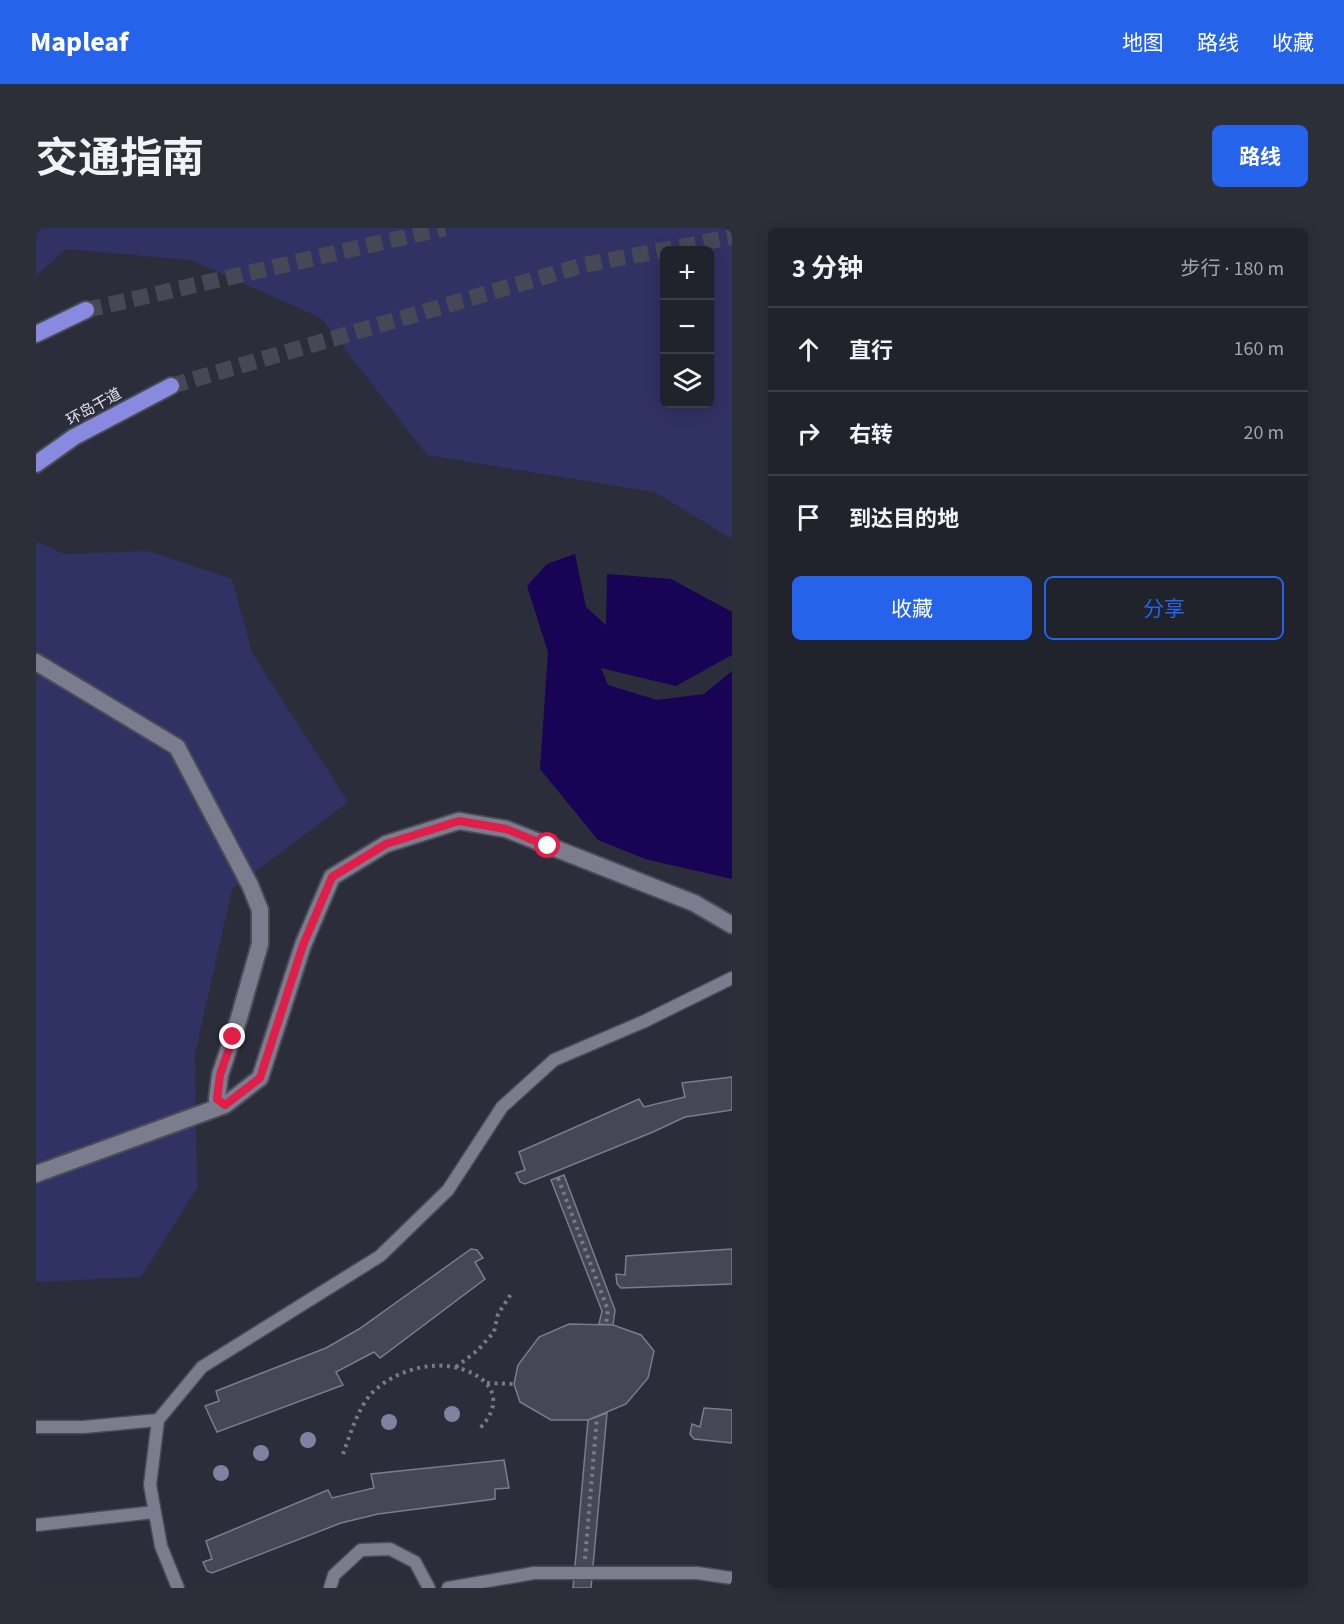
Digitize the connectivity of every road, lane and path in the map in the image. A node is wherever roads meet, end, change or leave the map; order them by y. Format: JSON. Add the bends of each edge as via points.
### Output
{"nodes":[{"id":1,"x":86,"y":310,"type":"tunnel mouth"},
{"id":2,"x":36,"y":334,"type":"edge"},
{"id":3,"x":171,"y":386,"type":"tunnel mouth"},
{"id":4,"x":36,"y":464,"type":"edge"},
{"id":5,"x":36,"y":662,"type":"edge"},
{"id":6,"x":732,"y":925,"type":"edge"},
{"id":7,"x":732,"y":978,"type":"edge"},
{"id":8,"x":225,"y":1105,"type":"junction"},
{"id":9,"x":36,"y":1174,"type":"edge"},
{"id":10,"x":558,"y":1178,"type":"dead end"},
{"id":11,"x":511,"y":1294,"type":"dead end"},
{"id":12,"x":606,"y":1324,"type":"dead end"},
{"id":13,"x":456,"y":1367,"type":"junction"},
{"id":14,"x":487,"y":1383,"type":"junction"},
{"id":15,"x":514,"y":1384,"type":"dead end"},
{"id":16,"x":597,"y":1417,"type":"dead end"},
{"id":17,"x":158,"y":1420,"type":"junction"},
{"id":18,"x":36,"y":1427,"type":"edge"},
{"id":19,"x":480,"y":1428,"type":"dead end"},
{"id":20,"x":343,"y":1454,"type":"dead end"},
{"id":21,"x":155,"y":1512,"type":"junction"},
{"id":22,"x":36,"y":1526,"type":"edge"},
{"id":23,"x":585,"y":1563,"type":"dead end"},
{"id":24,"x":732,"y":1578,"type":"edge"},
{"id":25,"x":178,"y":1588,"type":"edge"},
{"id":26,"x":330,"y":1588,"type":"edge"},
{"id":27,"x":429,"y":1588,"type":"edge"},
{"id":28,"x":448,"y":1588,"type":"edge"}],
"edges":[{"from":1,"to":2,"type":"highway"},
{"from":3,"to":4,"type":"highway","name":"环岛干道","via":[[74,437]]},
{"from":5,"to":8,"type":"street","via":[[177,747],[250,885],[260,910],[260,944],[220,1075],[217,1099]]},
{"from":6,"to":8,"type":"street","via":[[694,903],[506,829],[459,821],[386,844],[332,877],[303,945],[260,1078]]},
{"from":7,"to":17,"type":"lane","via":[[554,1060],[502,1107],[448,1190],[380,1256],[202,1367]]},
{"from":8,"to":9,"type":"street"},
{"from":10,"to":12,"type":"path","via":[[608,1310]]},
{"from":11,"to":13,"type":"path","via":[[498,1314],[494,1332]]},
{"from":13,"to":14,"type":"path"},
{"from":13,"to":20,"type":"path","via":[[431,1366],[394,1376],[370,1396],[353,1425]]},
{"from":14,"to":15,"type":"path"},
{"from":14,"to":19,"type":"path","via":[[494,1404]]},
{"from":16,"to":23,"type":"path"},
{"from":17,"to":18,"type":"lane"},
{"from":17,"to":21,"type":"lane","via":[[150,1485]]},
{"from":21,"to":22,"type":"lane"},
{"from":21,"to":25,"type":"lane","via":[[161,1546]]},
{"from":24,"to":28,"type":"lane","via":[[697,1573],[534,1573]]},
{"from":26,"to":27,"type":"lane","via":[[334,1575],[361,1550],[390,1549],[415,1562]]}]}
